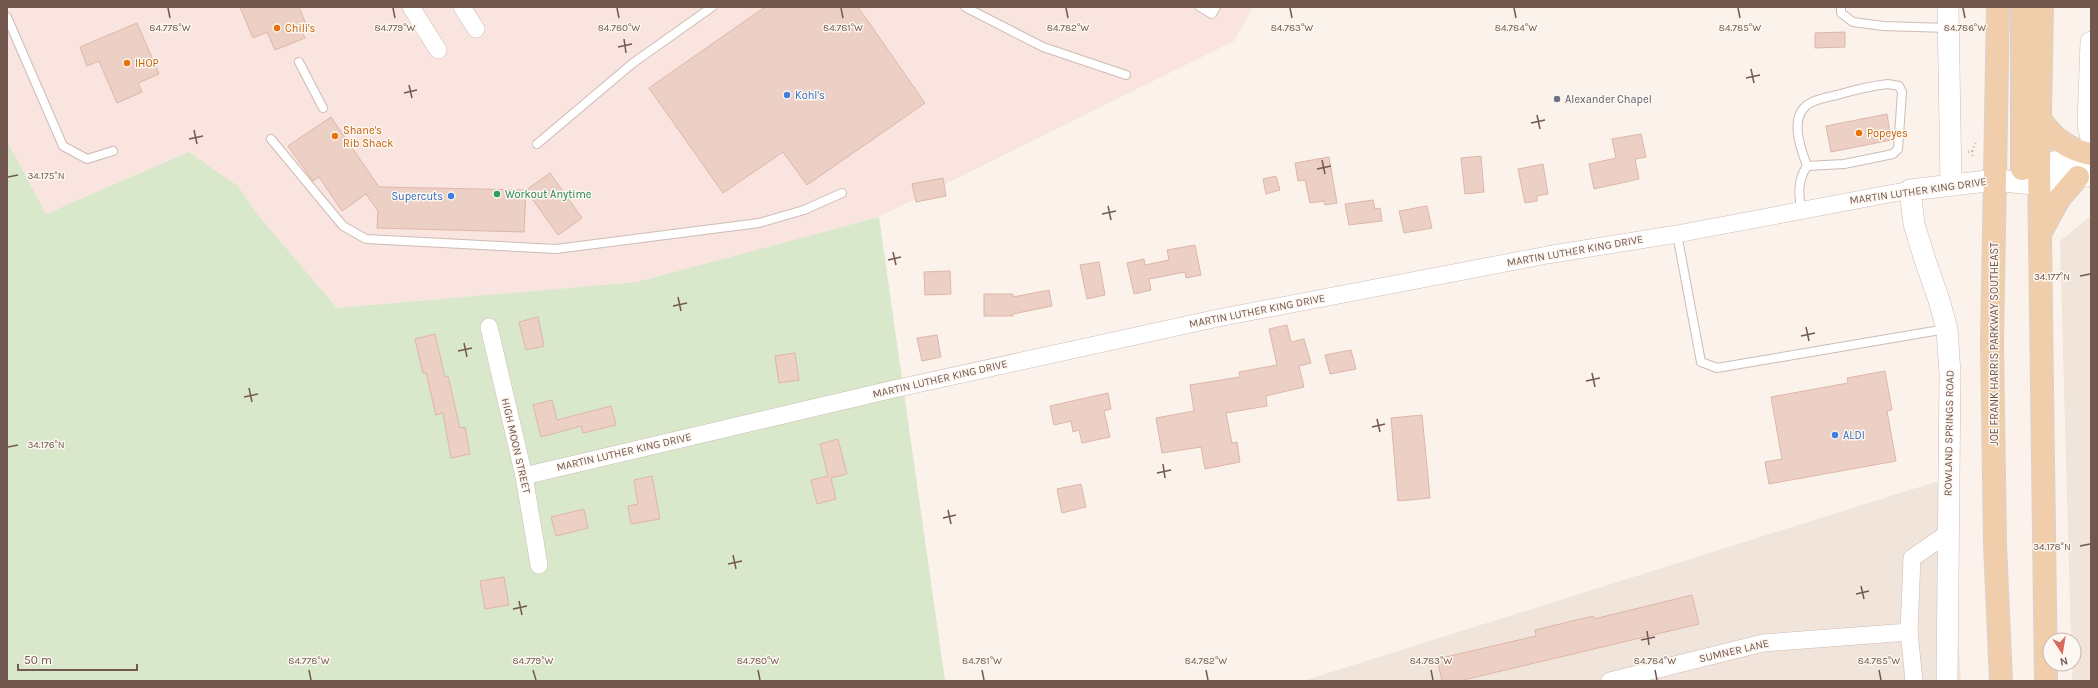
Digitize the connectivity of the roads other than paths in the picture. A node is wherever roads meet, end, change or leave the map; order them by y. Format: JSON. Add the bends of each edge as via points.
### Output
{"nodes":[{"id":1,"x":411,"y":7,"type":"edge"},
{"id":2,"x":462,"y":7,"type":"edge"},
{"id":3,"x":712,"y":7,"type":"edge"},
{"id":4,"x":965,"y":7,"type":"edge"},
{"id":5,"x":1200,"y":7,"type":"edge"},
{"id":6,"x":1216,"y":7,"type":"edge"},
{"id":7,"x":1948,"y":7,"type":"edge"},
{"id":8,"x":1998,"y":7,"type":"edge"},
{"id":9,"x":2022,"y":7,"type":"edge"},
{"id":10,"x":2042,"y":7,"type":"edge"},
{"id":11,"x":1841,"y":10,"type":"edge"},
{"id":12,"x":7,"y":17,"type":"edge"},
{"id":13,"x":1948,"y":28,"type":"junction"},
{"id":14,"x":476,"y":29,"type":"dead end"},
{"id":15,"x":2091,"y":42,"type":"edge"},
{"id":16,"x":438,"y":50,"type":"dead end"},
{"id":17,"x":299,"y":62,"type":"dead end"},
{"id":18,"x":1126,"y":76,"type":"dead end"},
{"id":19,"x":323,"y":108,"type":"dead end"},
{"id":20,"x":2040,"y":120,"type":"junction"},
{"id":21,"x":2091,"y":138,"type":"edge"},
{"id":22,"x":271,"y":139,"type":"dead end"},
{"id":23,"x":536,"y":144,"type":"dead end"},
{"id":24,"x":112,"y":151,"type":"dead end"},
{"id":25,"x":2091,"y":155,"type":"edge"},
{"id":26,"x":1807,"y":166,"type":"junction"},
{"id":27,"x":2034,"y":173,"type":"junction"},
{"id":28,"x":2087,"y":179,"type":"edge"},
{"id":29,"x":1996,"y":180,"type":"junction"},
{"id":30,"x":1950,"y":185,"type":"junction"},
{"id":31,"x":1910,"y":190,"type":"junction"},
{"id":32,"x":842,"y":193,"type":"dead end"},
{"id":33,"x":1801,"y":211,"type":"junction"},
{"id":34,"x":1677,"y":234,"type":"junction"},
{"id":35,"x":2040,"y":236,"type":"junction"},
{"id":36,"x":489,"y":327,"type":"dead end"},
{"id":37,"x":1947,"y":329,"type":"junction"},
{"id":38,"x":524,"y":476,"type":"junction"},
{"id":39,"x":1947,"y":534,"type":"junction"},
{"id":40,"x":539,"y":565,"type":"dead end"},
{"id":41,"x":1909,"y":632,"type":"junction"},
{"id":42,"x":1610,"y":681,"type":"edge"},
{"id":43,"x":1914,"y":681,"type":"edge"},
{"id":44,"x":1947,"y":681,"type":"edge"},
{"id":45,"x":2001,"y":681,"type":"edge"},
{"id":46,"x":2046,"y":681,"type":"edge"}],
"edges":[{"from":1,"to":16,"type":"street"},
{"from":2,"to":14,"type":"street"},
{"from":3,"to":23,"type":"lane","via":[[632,63]]},
{"from":4,"to":18,"type":"lane","via":[[1043,48]]},
{"from":5,"to":6,"type":"lane","via":[[1212,14]]},
{"from":7,"to":13,"type":"street"},
{"from":8,"to":29,"type":"main road","name":"JOE FRANK HARRIS PARKWAY SOUTHEAST"},
{"from":9,"to":27,"type":"main road"},
{"from":10,"to":20,"type":"main road"},
{"from":11,"to":13,"type":"lane","via":[[1854,22],[1883,26]]},
{"from":12,"to":24,"type":"lane","via":[[63,146],[87,159]]},
{"from":13,"to":30,"type":"street"},
{"from":15,"to":21,"type":"street","via":[[2088,125]]},
{"from":17,"to":19,"type":"lane"},
{"from":20,"to":25,"type":"main road","via":[[2057,139]]},
{"from":20,"to":27,"type":"main road"},
{"from":22,"to":32,"type":"lane","via":[[342,226],[366,239],[556,249],[759,223],[804,210]]},
{"from":25,"to":27,"type":"street","name":"MARTIN LUTHER KING DRIVE"},
{"from":26,"to":26,"type":"lane","via":[[1844,164],[1893,154],[1898,149],[1900,139],[1902,92],[1899,86],[1869,86],[1807,105],[1800,114],[1798,124],[1799,143]]},
{"from":26,"to":33,"type":"lane","via":[[1798,187]]},
{"from":27,"to":28,"type":"street","name":"MARTIN LUTHER KING DRIVE"},
{"from":27,"to":29,"type":"street","name":"MARTIN LUTHER KING DRIVE"},
{"from":27,"to":35,"type":"main road"},
{"from":28,"to":35,"type":"main road","via":[[2059,199]]},
{"from":29,"to":30,"type":"street","name":"MARTIN LUTHER KING DRIVE"},
{"from":29,"to":45,"type":"main road","name":"JOE FRANK HARRIS PARKWAY SOUTHEAST","via":[[1992,342],[1995,545]]},
{"from":30,"to":31,"type":"street","name":"MARTIN LUTHER KING DRIVE"},
{"from":31,"to":33,"type":"street","name":"MARTIN LUTHER KING DRIVE"},
{"from":31,"to":37,"type":"street","name":"ROWLAND SPRINGS ROAD","via":[[1914,224]]},
{"from":33,"to":34,"type":"street","name":"MARTIN LUTHER KING DRIVE"},
{"from":34,"to":37,"type":"lane","via":[[1701,362],[1718,368]]},
{"from":34,"to":38,"type":"street","name":"MARTIN LUTHER KING DRIVE","via":[[1218,318],[894,389]]},
{"from":35,"to":46,"type":"main road"},
{"from":36,"to":38,"type":"street","name":"HIGH MOON STREET"},
{"from":37,"to":39,"type":"street","name":"ROWLAND SPRINGS ROAD","via":[[1950,374]]},
{"from":38,"to":40,"type":"street","name":"HIGH MOON STREET"},
{"from":39,"to":41,"type":"street","via":[[1912,558]]},
{"from":39,"to":44,"type":"street","name":"ROWLAND SPRINGS ROAD"},
{"from":41,"to":42,"type":"street","name":"SUMNER LANE","via":[[1763,643]]},
{"from":41,"to":43,"type":"street"}]}
